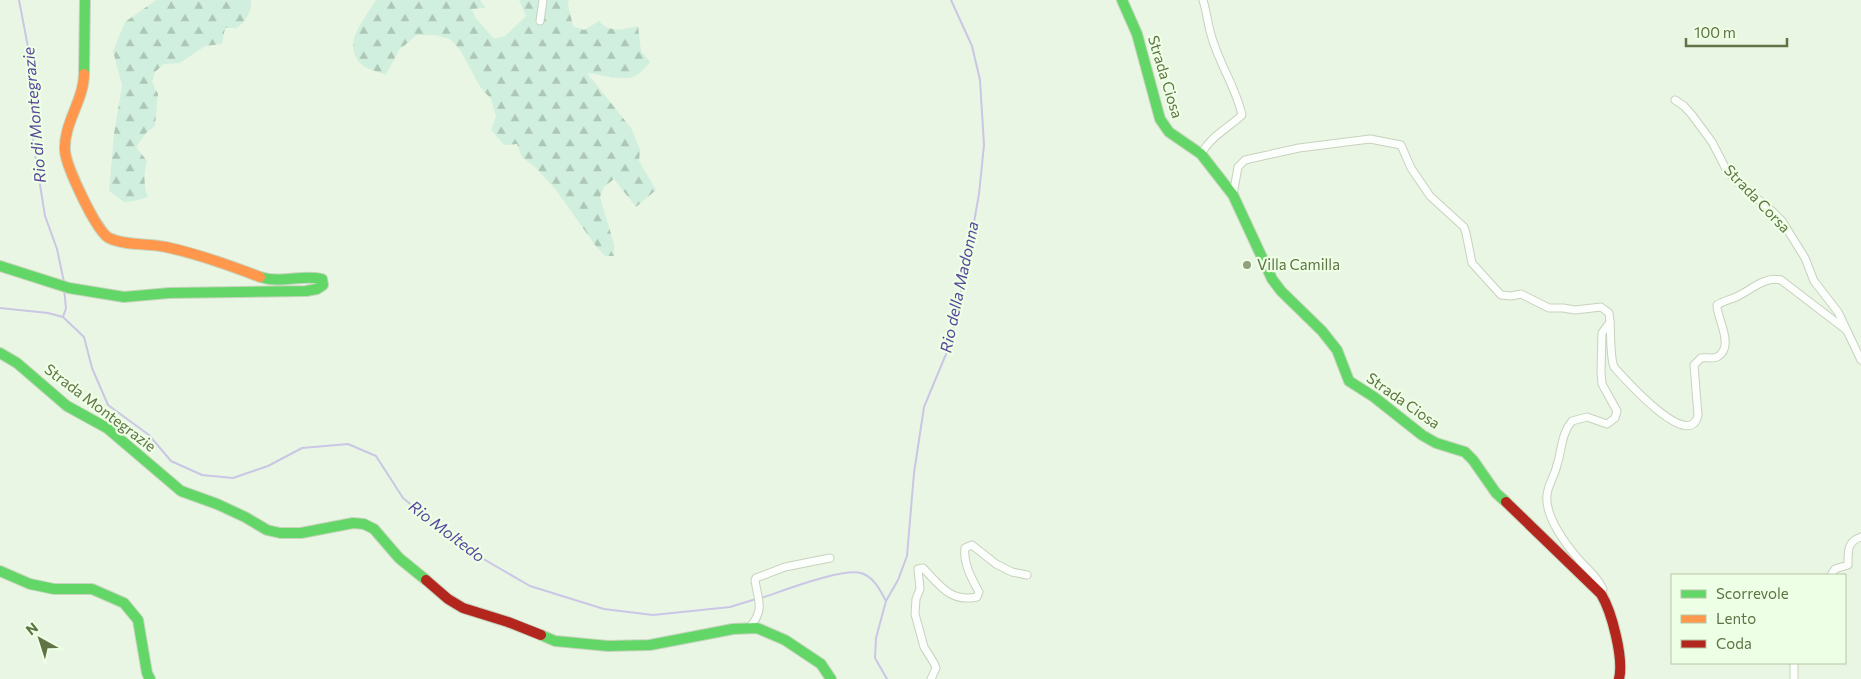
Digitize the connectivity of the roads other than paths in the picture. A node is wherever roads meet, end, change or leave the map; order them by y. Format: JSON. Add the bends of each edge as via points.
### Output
{"nodes":[{"id":1,"x":85,"y":0,"type":"edge"},
{"id":2,"x":542,"y":0,"type":"edge"},
{"id":3,"x":1122,"y":0,"type":"edge"},
{"id":4,"x":1204,"y":0,"type":"edge"},
{"id":5,"x":540,"y":21,"type":"dead end"},
{"id":6,"x":1675,"y":100,"type":"dead end"},
{"id":7,"x":1201,"y":154,"type":"junction"},
{"id":8,"x":1233,"y":195,"type":"junction"},
{"id":9,"x":0,"y":266,"type":"edge"},
{"id":10,"x":1610,"y":322,"type":"junction"},
{"id":11,"x":1845,"y":329,"type":"junction"},
{"id":12,"x":0,"y":353,"type":"edge"},
{"id":13,"x":1861,"y":360,"type":"edge"},
{"id":14,"x":1861,"y":537,"type":"edge"},
{"id":15,"x":830,"y":558,"type":"dead end"},
{"id":16,"x":0,"y":571,"type":"edge"},
{"id":17,"x":1832,"y":574,"type":"edge"},
{"id":18,"x":1027,"y":575,"type":"dead end"},
{"id":19,"x":1601,"y":594,"type":"junction"},
{"id":20,"x":750,"y":627,"type":"junction"},
{"id":21,"x":1794,"y":664,"type":"edge"},
{"id":22,"x":150,"y":679,"type":"edge"},
{"id":23,"x":831,"y":679,"type":"edge"},
{"id":24,"x":931,"y":679,"type":"edge"},
{"id":25,"x":1618,"y":679,"type":"edge"},
{"id":26,"x":1794,"y":679,"type":"edge"}],
"edges":[{"from":1,"to":9,"type":"street","via":[[84,84],[65,142],[65,152],[86,204],[102,232],[119,241],[165,247],[263,278],[278,281],[314,276],[323,281],[321,287],[306,291],[124,297],[69,288]]},
{"from":2,"to":5,"type":"street"},
{"from":3,"to":7,"type":"street","name":"Strada Ciosa","via":[[1137,34],[1164,128]]},
{"from":4,"to":7,"type":"street","via":[[1212,38],[1242,115],[1206,144]]},
{"from":6,"to":11,"type":"street","name":"Strada Corsa","via":[[1692,115],[1737,182],[1782,221],[1814,281],[1838,312]]},
{"from":7,"to":8,"type":"street","name":"Strada Ciosa"},
{"from":8,"to":10,"type":"street","via":[[1238,167],[1245,160],[1299,148],[1370,139],[1401,145],[1411,168],[1430,196],[1464,228],[1472,263],[1501,295],[1521,294],[1549,308],[1601,307],[1609,313]]},
{"from":8,"to":19,"type":"street","name":"Strada Ciosa","via":[[1268,274],[1337,350],[1349,381],[1422,435],[1465,452],[1496,493]]},
{"from":10,"to":11,"type":"street","name":"Strada Corsa","via":[[1614,367],[1665,417],[1683,426],[1697,421],[1694,365],[1701,358],[1717,357],[1724,346],[1723,325],[1716,305],[1765,281],[1776,279]]},
{"from":10,"to":19,"type":"street","via":[[1602,333],[1601,372],[1602,384],[1617,412],[1615,418],[1606,424],[1587,417],[1572,421],[1564,436],[1547,492],[1552,520],[1568,548],[1599,581],[1603,589]]},
{"from":11,"to":13,"type":"street","name":"Strada Corsa"},
{"from":12,"to":20,"type":"street","name":"Strada Montegrazie","via":[[18,362],[67,406],[107,428],[181,491],[280,533],[364,524],[374,529],[399,558],[463,608],[555,641],[608,646],[650,645]]},
{"from":14,"to":17,"type":"street","via":[[1848,546],[1848,565],[1835,569]]},
{"from":15,"to":20,"type":"street","via":[[785,567],[755,580],[760,608]]},
{"from":16,"to":22,"type":"street","via":[[30,584],[54,589],[92,589],[124,603],[138,620]]},
{"from":18,"to":24,"type":"street","via":[[996,564],[972,545],[965,548],[964,553],[977,597],[954,596],[940,587],[923,568],[918,569],[920,589],[915,614],[924,647],[936,668]]},
{"from":19,"to":25,"type":"street","name":"Strada Ciosa","via":[[1621,658],[1622,670]]},
{"from":20,"to":23,"type":"street","name":"Strada Montegrazie","via":[[771,633],[802,651],[821,664]]},
{"from":21,"to":26,"type":"street"}]}
